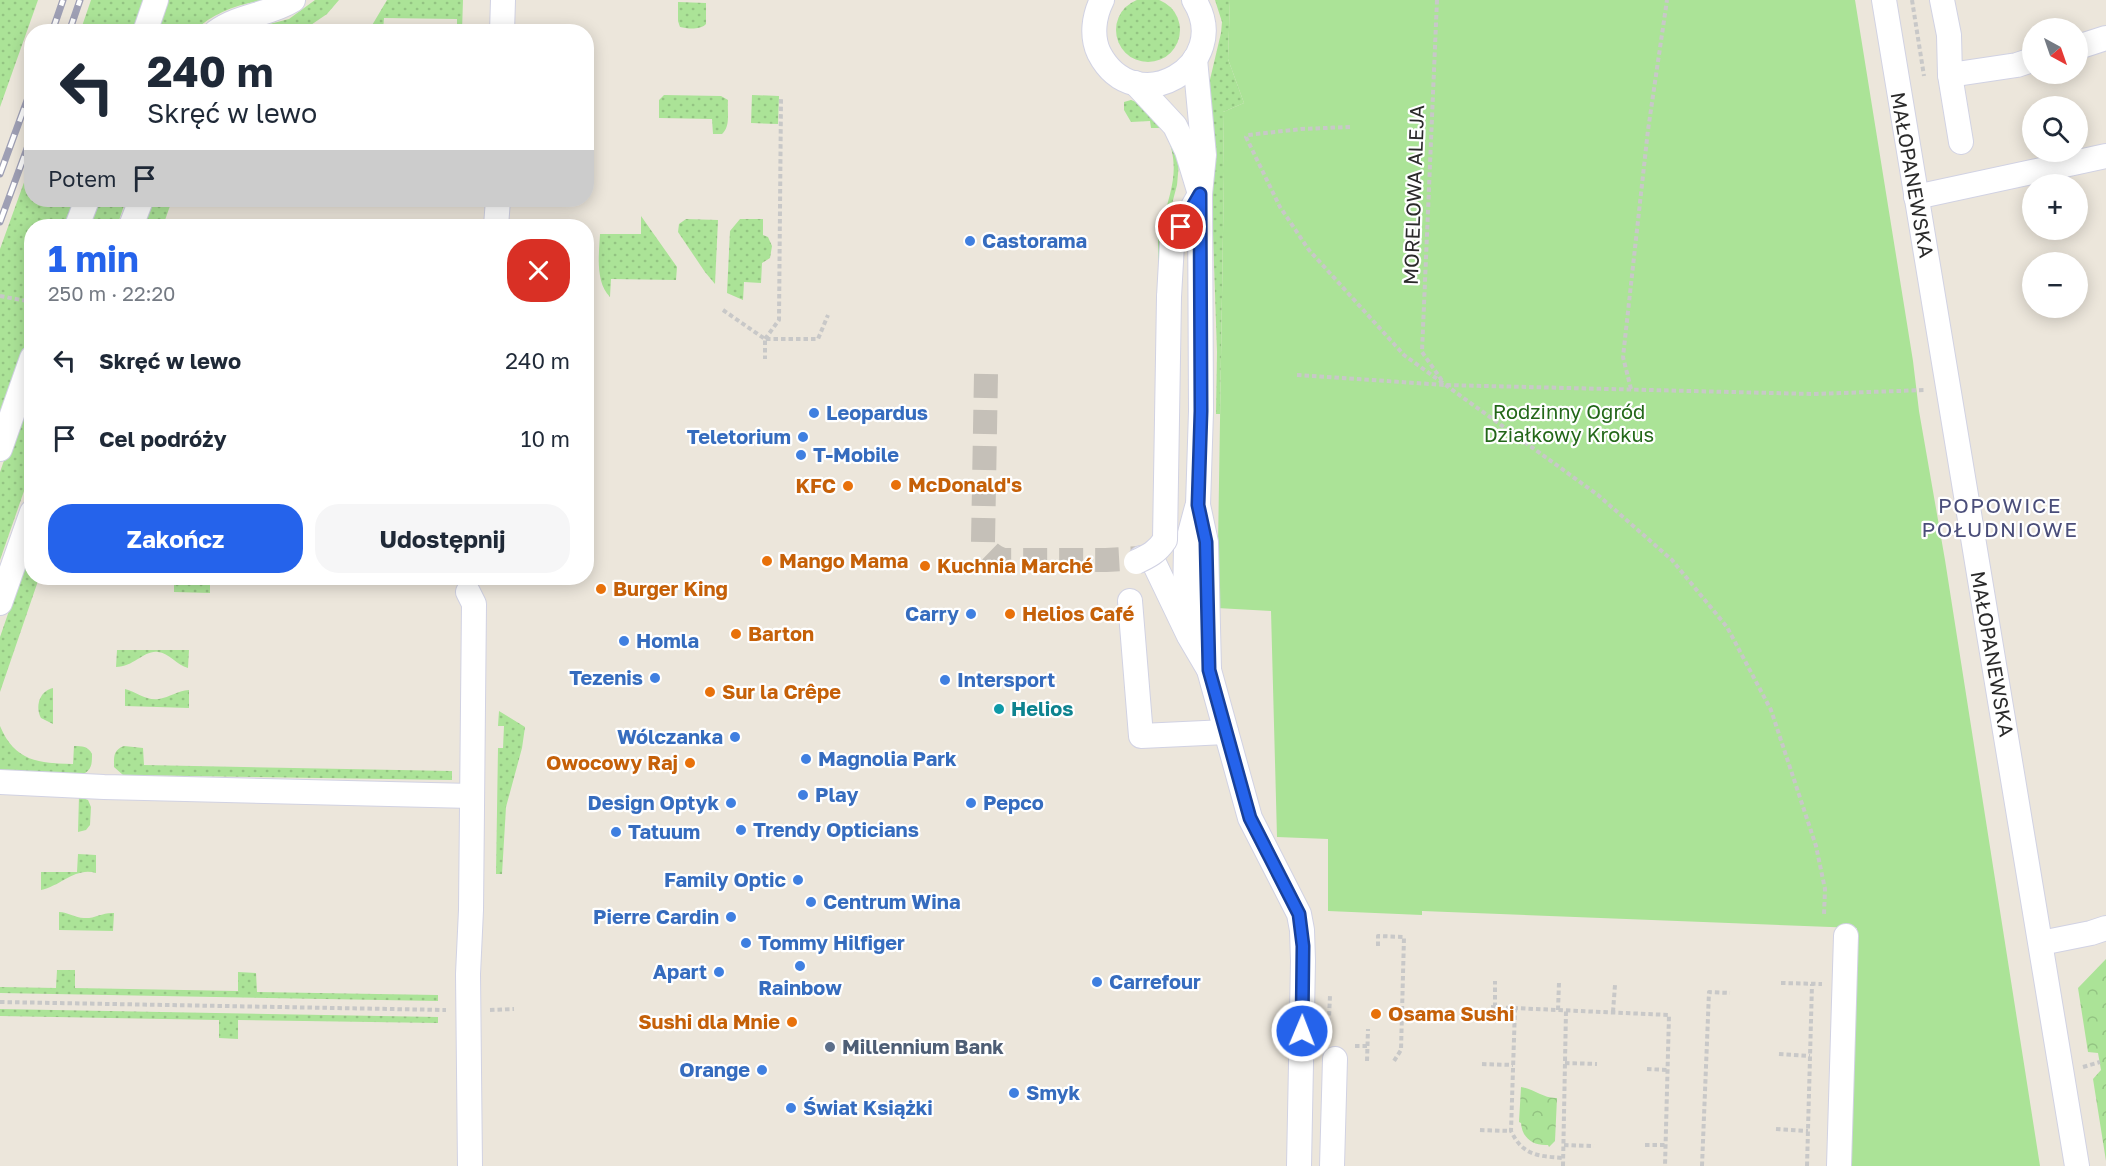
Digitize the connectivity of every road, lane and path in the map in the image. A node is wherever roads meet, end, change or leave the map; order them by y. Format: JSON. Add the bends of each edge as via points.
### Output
{"nodes":[{"id":1,"x":156,"y":0,"type":"edge"},
{"id":2,"x":293,"y":0,"type":"edge"},
{"id":3,"x":503,"y":0,"type":"edge"},
{"id":4,"x":1437,"y":0,"type":"edge"},
{"id":5,"x":1667,"y":0,"type":"edge"},
{"id":6,"x":1884,"y":0,"type":"edge"},
{"id":7,"x":1942,"y":0,"type":"edge"},
{"id":8,"x":1195,"y":1,"type":"edge"},
{"id":9,"x":1096,"y":4,"type":"edge"},
{"id":10,"x":148,"y":24,"type":"edge"},
{"id":11,"x":226,"y":24,"type":"edge"},
{"id":12,"x":502,"y":24,"type":"edge"},
{"id":13,"x":2106,"y":38,"type":"edge"},
{"id":14,"x":2088,"y":43,"type":"edge"},
{"id":15,"x":1195,"y":59,"type":"junction"},
{"id":16,"x":2022,"y":63,"type":"edge"},
{"id":17,"x":1950,"y":75,"type":"junction"},
{"id":18,"x":1135,"y":83,"type":"junction"},
{"id":19,"x":782,"y":98,"type":"dead end"},
{"id":20,"x":1350,"y":127,"type":"dead end"},
{"id":21,"x":1961,"y":142,"type":"dead end"},
{"id":22,"x":2106,"y":156,"type":"edge"},
{"id":23,"x":1200,"y":194,"type":"junction"},
{"id":24,"x":1916,"y":198,"type":"junction"},
{"id":25,"x":0,"y":297,"type":"edge"},
{"id":26,"x":24,"y":301,"type":"edge"},
{"id":27,"x":723,"y":309,"type":"dead end"},
{"id":28,"x":828,"y":315,"type":"dead end"},
{"id":29,"x":765,"y":339,"type":"junction"},
{"id":30,"x":765,"y":359,"type":"dead end"},
{"id":31,"x":1297,"y":375,"type":"dead end"},
{"id":32,"x":24,"y":381,"type":"edge"},
{"id":33,"x":1445,"y":385,"type":"junction"},
{"id":34,"x":1947,"y":386,"type":"junction"},
{"id":35,"x":1631,"y":389,"type":"junction"},
{"id":36,"x":0,"y":449,"type":"edge"},
{"id":37,"x":1198,"y":498,"type":"junction"},
{"id":38,"x":24,"y":535,"type":"edge"},
{"id":39,"x":1138,"y":560,"type":"junction"},
{"id":40,"x":468,"y":592,"type":"dead end"},
{"id":41,"x":1130,"y":600,"type":"dead end"},
{"id":42,"x":0,"y":603,"type":"edge"},
{"id":43,"x":1189,"y":636,"type":"junction"},
{"id":44,"x":1209,"y":670,"type":"junction"},
{"id":45,"x":1226,"y":732,"type":"junction"},
{"id":46,"x":0,"y":782,"type":"edge"},
{"id":47,"x":472,"y":796,"type":"junction"},
{"id":48,"x":1824,"y":915,"type":"dead end"},
{"id":49,"x":2106,"y":928,"type":"edge"},
{"id":50,"x":1846,"y":936,"type":"dead end"},
{"id":51,"x":2041,"y":943,"type":"junction"},
{"id":52,"x":1378,"y":946,"type":"dead end"},
{"id":53,"x":1495,"y":981,"type":"dead end"},
{"id":54,"x":1559,"y":983,"type":"dead end"},
{"id":55,"x":1781,"y":983,"type":"dead end"},
{"id":56,"x":1615,"y":985,"type":"dead end"},
{"id":57,"x":1730,"y":993,"type":"dead end"},
{"id":58,"x":1330,"y":996,"type":"dead end"},
{"id":59,"x":0,"y":1002,"type":"edge"},
{"id":60,"x":1515,"y":1008,"type":"junction"},
{"id":61,"x":1558,"y":1010,"type":"junction"},
{"id":62,"x":1566,"y":1010,"type":"junction"},
{"id":63,"x":469,"y":1011,"type":"junction"},
{"id":64,"x":1613,"y":1012,"type":"junction"},
{"id":65,"x":1368,"y":1029,"type":"dead end"},
{"id":66,"x":1367,"y":1046,"type":"junction"},
{"id":67,"x":1337,"y":1050,"type":"junction"},
{"id":68,"x":1779,"y":1054,"type":"dead end"},
{"id":69,"x":1810,"y":1056,"type":"junction"},
{"id":70,"x":1367,"y":1061,"type":"dead end"},
{"id":71,"x":1394,"y":1062,"type":"dead end"},
{"id":72,"x":1565,"y":1063,"type":"junction"},
{"id":73,"x":1482,"y":1064,"type":"dead end"},
{"id":74,"x":1597,"y":1064,"type":"dead end"},
{"id":75,"x":1513,"y":1065,"type":"junction"},
{"id":76,"x":1647,"y":1069,"type":"dead end"},
{"id":77,"x":1667,"y":1070,"type":"junction"},
{"id":78,"x":1776,"y":1129,"type":"dead end"},
{"id":79,"x":1480,"y":1130,"type":"dead end"},
{"id":80,"x":1511,"y":1131,"type":"junction"},
{"id":81,"x":1808,"y":1131,"type":"junction"},
{"id":82,"x":1564,"y":1145,"type":"junction"},
{"id":83,"x":1645,"y":1145,"type":"dead end"},
{"id":84,"x":1665,"y":1145,"type":"junction"},
{"id":85,"x":1594,"y":1146,"type":"dead end"},
{"id":86,"x":1563,"y":1158,"type":"junction"},
{"id":87,"x":470,"y":1166,"type":"edge"},
{"id":88,"x":1299,"y":1166,"type":"edge"},
{"id":89,"x":1332,"y":1166,"type":"edge"},
{"id":90,"x":1563,"y":1166,"type":"edge"},
{"id":91,"x":1665,"y":1166,"type":"edge"},
{"id":92,"x":1702,"y":1166,"type":"edge"},
{"id":93,"x":1807,"y":1166,"type":"edge"},
{"id":94,"x":1839,"y":1166,"type":"edge"},
{"id":95,"x":2077,"y":1166,"type":"edge"}],
"edges":[{"from":1,"to":10,"type":"street"},
{"from":2,"to":11,"type":"street","via":[[280,8]]},
{"from":3,"to":12,"type":"street"},
{"from":4,"to":33,"type":"path","name":"MORELOWA ALEJA","via":[[1422,352]]},
{"from":5,"to":35,"type":"path","via":[[1623,357]]},
{"from":6,"to":24,"type":"street","name":"MAŁOPANEWSKA"},
{"from":7,"to":17,"type":"street","via":[[1949,35]]},
{"from":8,"to":15,"type":"street","via":[[1201,13],[1203,37]]},
{"from":9,"to":18,"type":"street","via":[[1097,48],[1105,64]]},
{"from":13,"to":14,"type":"street"},
{"from":15,"to":18,"type":"street","via":[[1169,82]]},
{"from":15,"to":23,"type":"street","via":[[1204,155]]},
{"from":16,"to":17,"type":"street"},
{"from":17,"to":21,"type":"street"},
{"from":18,"to":23,"type":"street","via":[[1175,126]]},
{"from":19,"to":29,"type":"path","via":[[778,320]]},
{"from":20,"to":33,"type":"path","via":[[1246,137],[1280,207],[1310,250],[1404,355]]},
{"from":22,"to":24,"type":"street"},
{"from":23,"to":37,"type":"street"},
{"from":23,"to":39,"type":"street","bridge":true,"via":[[1172,244],[1165,540],[1150,556]]},
{"from":24,"to":34,"type":"street","name":"MAŁOPANEWSKA"},
{"from":25,"to":26,"type":"path"},
{"from":27,"to":29,"type":"path"},
{"from":28,"to":29,"type":"path","via":[[818,339]]},
{"from":29,"to":30,"type":"path"},
{"from":31,"to":33,"type":"path"},
{"from":32,"to":36,"type":"street"},
{"from":33,"to":35,"type":"path"},
{"from":33,"to":48,"type":"path","via":[[1598,495],[1672,560],[1727,627],[1771,710],[1816,846],[1825,889]]},
{"from":34,"to":35,"type":"path","via":[[1906,392],[1813,394]]},
{"from":34,"to":51,"type":"street","name":"MAŁOPANEWSKA"},
{"from":37,"to":39,"type":"street","via":[[1152,552]]},
{"from":37,"to":43,"type":"street","via":[[1186,548]]},
{"from":37,"to":44,"type":"street","via":[[1206,542]]},
{"from":38,"to":42,"type":"street"},
{"from":39,"to":43,"type":"street","via":[[1150,560],[1155,565]]},
{"from":40,"to":47,"type":"street","via":[[474,604]]},
{"from":41,"to":45,"type":"street","via":[[1141,736]]},
{"from":43,"to":44,"type":"street"},
{"from":44,"to":45,"type":"street"},
{"from":45,"to":88,"type":"street","via":[[1250,818],[1293,898],[1302,930]]},
{"from":46,"to":47,"type":"street"},
{"from":47,"to":63,"type":"street"},
{"from":49,"to":51,"type":"street"},
{"from":50,"to":94,"type":"street"},
{"from":51,"to":95,"type":"street","name":"MAŁOPANEWSKA"},
{"from":52,"to":71,"type":"path","via":[[1378,936],[1404,937],[1401,1050]]},
{"from":53,"to":60,"type":"path","via":[[1493,1007]]},
{"from":54,"to":61,"type":"path"},
{"from":55,"to":69,"type":"path","via":[[1812,984]]},
{"from":56,"to":64,"type":"path"},
{"from":57,"to":92,"type":"path","via":[[1709,992]]},
{"from":58,"to":67,"type":"path"},
{"from":59,"to":63,"type":"path"},
{"from":60,"to":61,"type":"path"},
{"from":60,"to":75,"type":"path"},
{"from":61,"to":62,"type":"path"},
{"from":62,"to":64,"type":"path"},
{"from":62,"to":72,"type":"path"},
{"from":63,"to":87,"type":"street"},
{"from":64,"to":77,"type":"path","via":[[1669,1016]]},
{"from":65,"to":66,"type":"path"},
{"from":66,"to":67,"type":"path"},
{"from":66,"to":70,"type":"path"},
{"from":67,"to":89,"type":"street"},
{"from":68,"to":69,"type":"path"},
{"from":69,"to":81,"type":"path"},
{"from":72,"to":74,"type":"path"},
{"from":72,"to":82,"type":"path"},
{"from":73,"to":75,"type":"path"},
{"from":75,"to":80,"type":"path"},
{"from":76,"to":77,"type":"path"},
{"from":77,"to":84,"type":"path"},
{"from":78,"to":81,"type":"path"},
{"from":79,"to":80,"type":"path"},
{"from":80,"to":86,"type":"path","via":[[1525,1150],[1538,1156]]},
{"from":81,"to":93,"type":"path"},
{"from":82,"to":85,"type":"path"},
{"from":82,"to":86,"type":"path"},
{"from":83,"to":84,"type":"path"},
{"from":84,"to":91,"type":"path"},
{"from":86,"to":90,"type":"path"}]}
